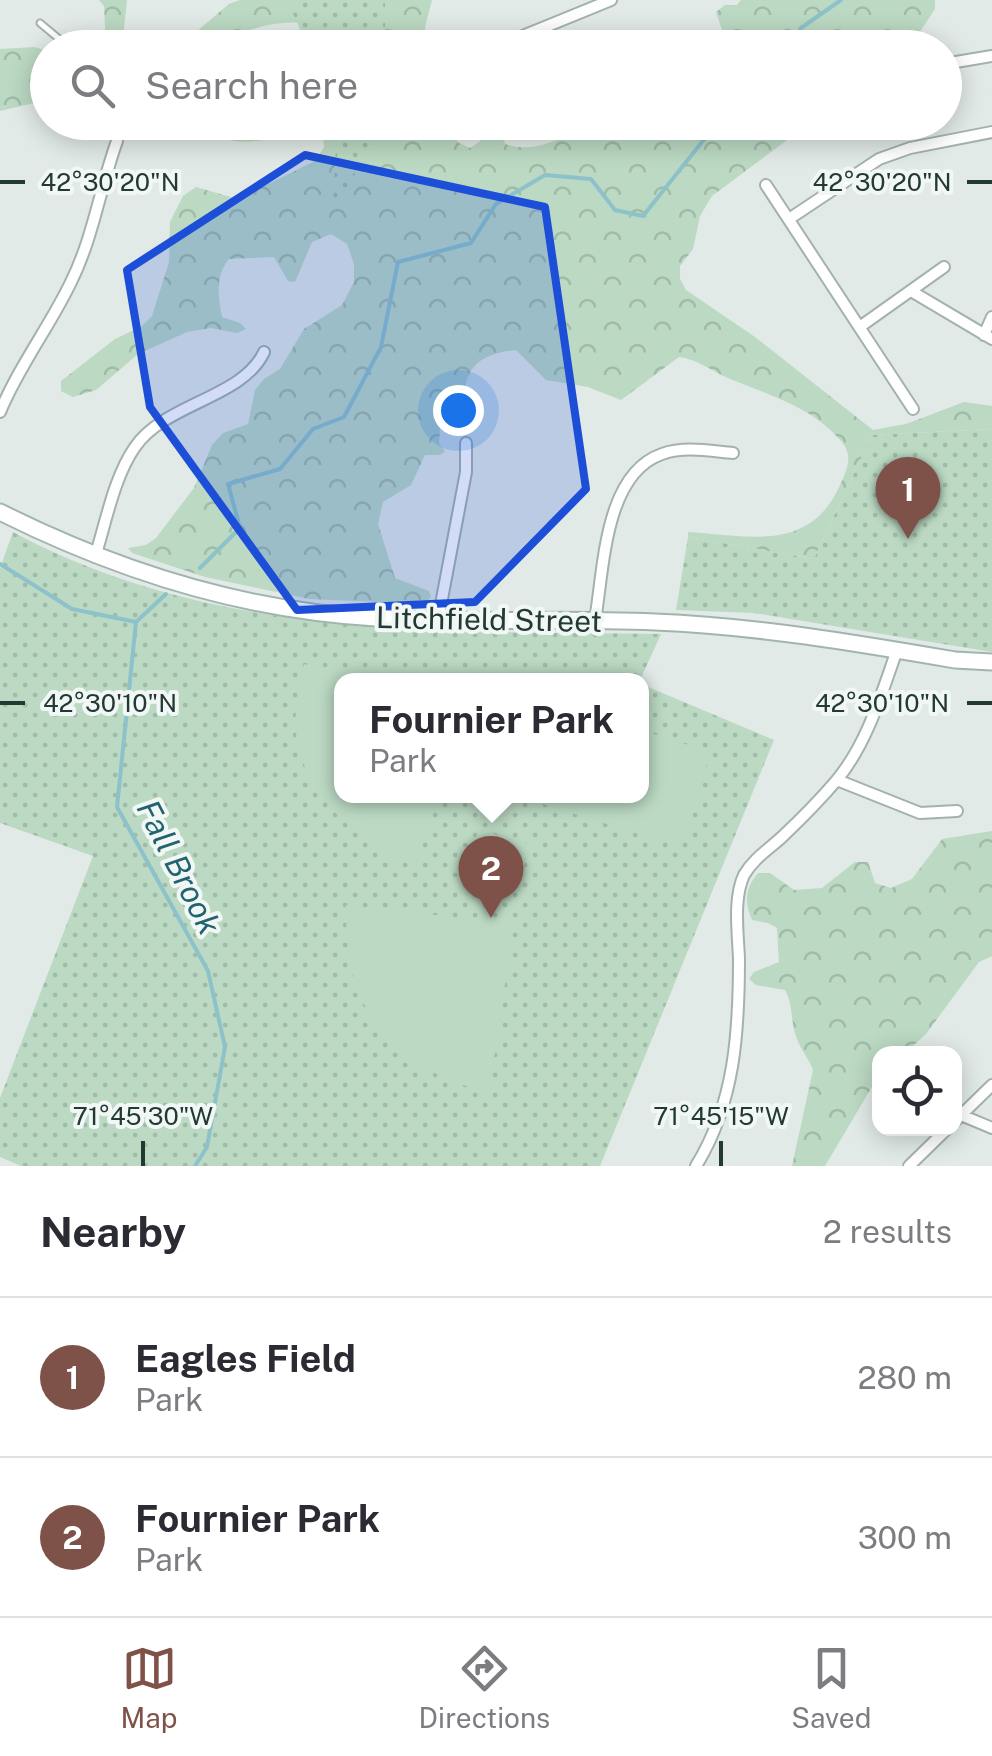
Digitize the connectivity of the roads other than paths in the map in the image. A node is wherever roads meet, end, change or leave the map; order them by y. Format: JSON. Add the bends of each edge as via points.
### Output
{"nodes":[{"id":1,"x":610,"y":0,"type":"edge"},
{"id":2,"x":40,"y":23,"type":"dead end"},
{"id":3,"x":48,"y":30,"type":"edge"},
{"id":4,"x":537,"y":30,"type":"edge"},
{"id":5,"x":992,"y":56,"type":"edge"},
{"id":6,"x":962,"y":61,"type":"edge"},
{"id":7,"x":992,"y":132,"type":"edge"},
{"id":8,"x":962,"y":138,"type":"edge"},
{"id":9,"x":951,"y":140,"type":"edge"},
{"id":10,"x":117,"y":141,"type":"edge"},
{"id":11,"x":766,"y":185,"type":"dead end"},
{"id":12,"x":789,"y":218,"type":"junction"},
{"id":13,"x":944,"y":267,"type":"dead end"},
{"id":14,"x":911,"y":292,"type":"junction"},
{"id":15,"x":992,"y":317,"type":"edge"},
{"id":16,"x":861,"y":326,"type":"junction"},
{"id":17,"x":988,"y":337,"type":"edge"},
{"id":18,"x":264,"y":352,"type":"dead end"},
{"id":19,"x":913,"y":408,"type":"dead end"},
{"id":20,"x":0,"y":412,"type":"edge"},
{"id":21,"x":466,"y":443,"type":"dead end"},
{"id":22,"x":733,"y":453,"type":"dead end"},
{"id":23,"x":0,"y":512,"type":"edge"},
{"id":24,"x":95,"y":557,"type":"junction"},
{"id":25,"x":438,"y":620,"type":"junction"},
{"id":26,"x":595,"y":620,"type":"junction"},
{"id":27,"x":897,"y":650,"type":"junction"},
{"id":28,"x":992,"y":662,"type":"edge"},
{"id":29,"x":837,"y":780,"type":"junction"},
{"id":30,"x":956,"y":811,"type":"dead end"},
{"id":31,"x":992,"y":1085,"type":"edge"},
{"id":32,"x":962,"y":1114,"type":"edge"},
{"id":33,"x":962,"y":1119,"type":"edge"},
{"id":34,"x":992,"y":1128,"type":"edge"},
{"id":35,"x":940,"y":1136,"type":"edge"},
{"id":36,"x":696,"y":1166,"type":"edge"},
{"id":37,"x":909,"y":1166,"type":"edge"}],
"edges":[{"from":1,"to":4,"type":"street"},
{"from":2,"to":3,"type":"lane"},
{"from":5,"to":6,"type":"street"},
{"from":7,"to":8,"type":"street"},
{"from":9,"to":12,"type":"street","via":[[879,159]]},
{"from":10,"to":20,"type":"street","via":[[71,282]]},
{"from":11,"to":12,"type":"street"},
{"from":12,"to":16,"type":"street"},
{"from":13,"to":14,"type":"street"},
{"from":14,"to":16,"type":"street"},
{"from":14,"to":17,"type":"street"},
{"from":15,"to":17,"type":"street"},
{"from":16,"to":19,"type":"street"},
{"from":18,"to":24,"type":"street","via":[[249,375],[164,421],[136,445]]},
{"from":21,"to":25,"type":"street"},
{"from":22,"to":26,"type":"street","via":[[664,453],[631,475],[619,495]]},
{"from":23,"to":24,"type":"main road","name":"Litchfield Street"},
{"from":24,"to":25,"type":"main road","name":"Litchfield Street","via":[[274,606]]},
{"from":25,"to":26,"type":"main road","name":"Litchfield Street"},
{"from":26,"to":27,"type":"main road","name":"Litchfield Street","via":[[704,624]]},
{"from":27,"to":28,"type":"main road","name":"Litchfield Street"},
{"from":27,"to":29,"type":"street","via":[[861,744]]},
{"from":29,"to":30,"type":"street","via":[[920,813]]},
{"from":29,"to":36,"type":"street","via":[[744,876],[736,1052],[717,1126]]},
{"from":31,"to":32,"type":"street"},
{"from":33,"to":34,"type":"street"},
{"from":35,"to":37,"type":"street"}]}
